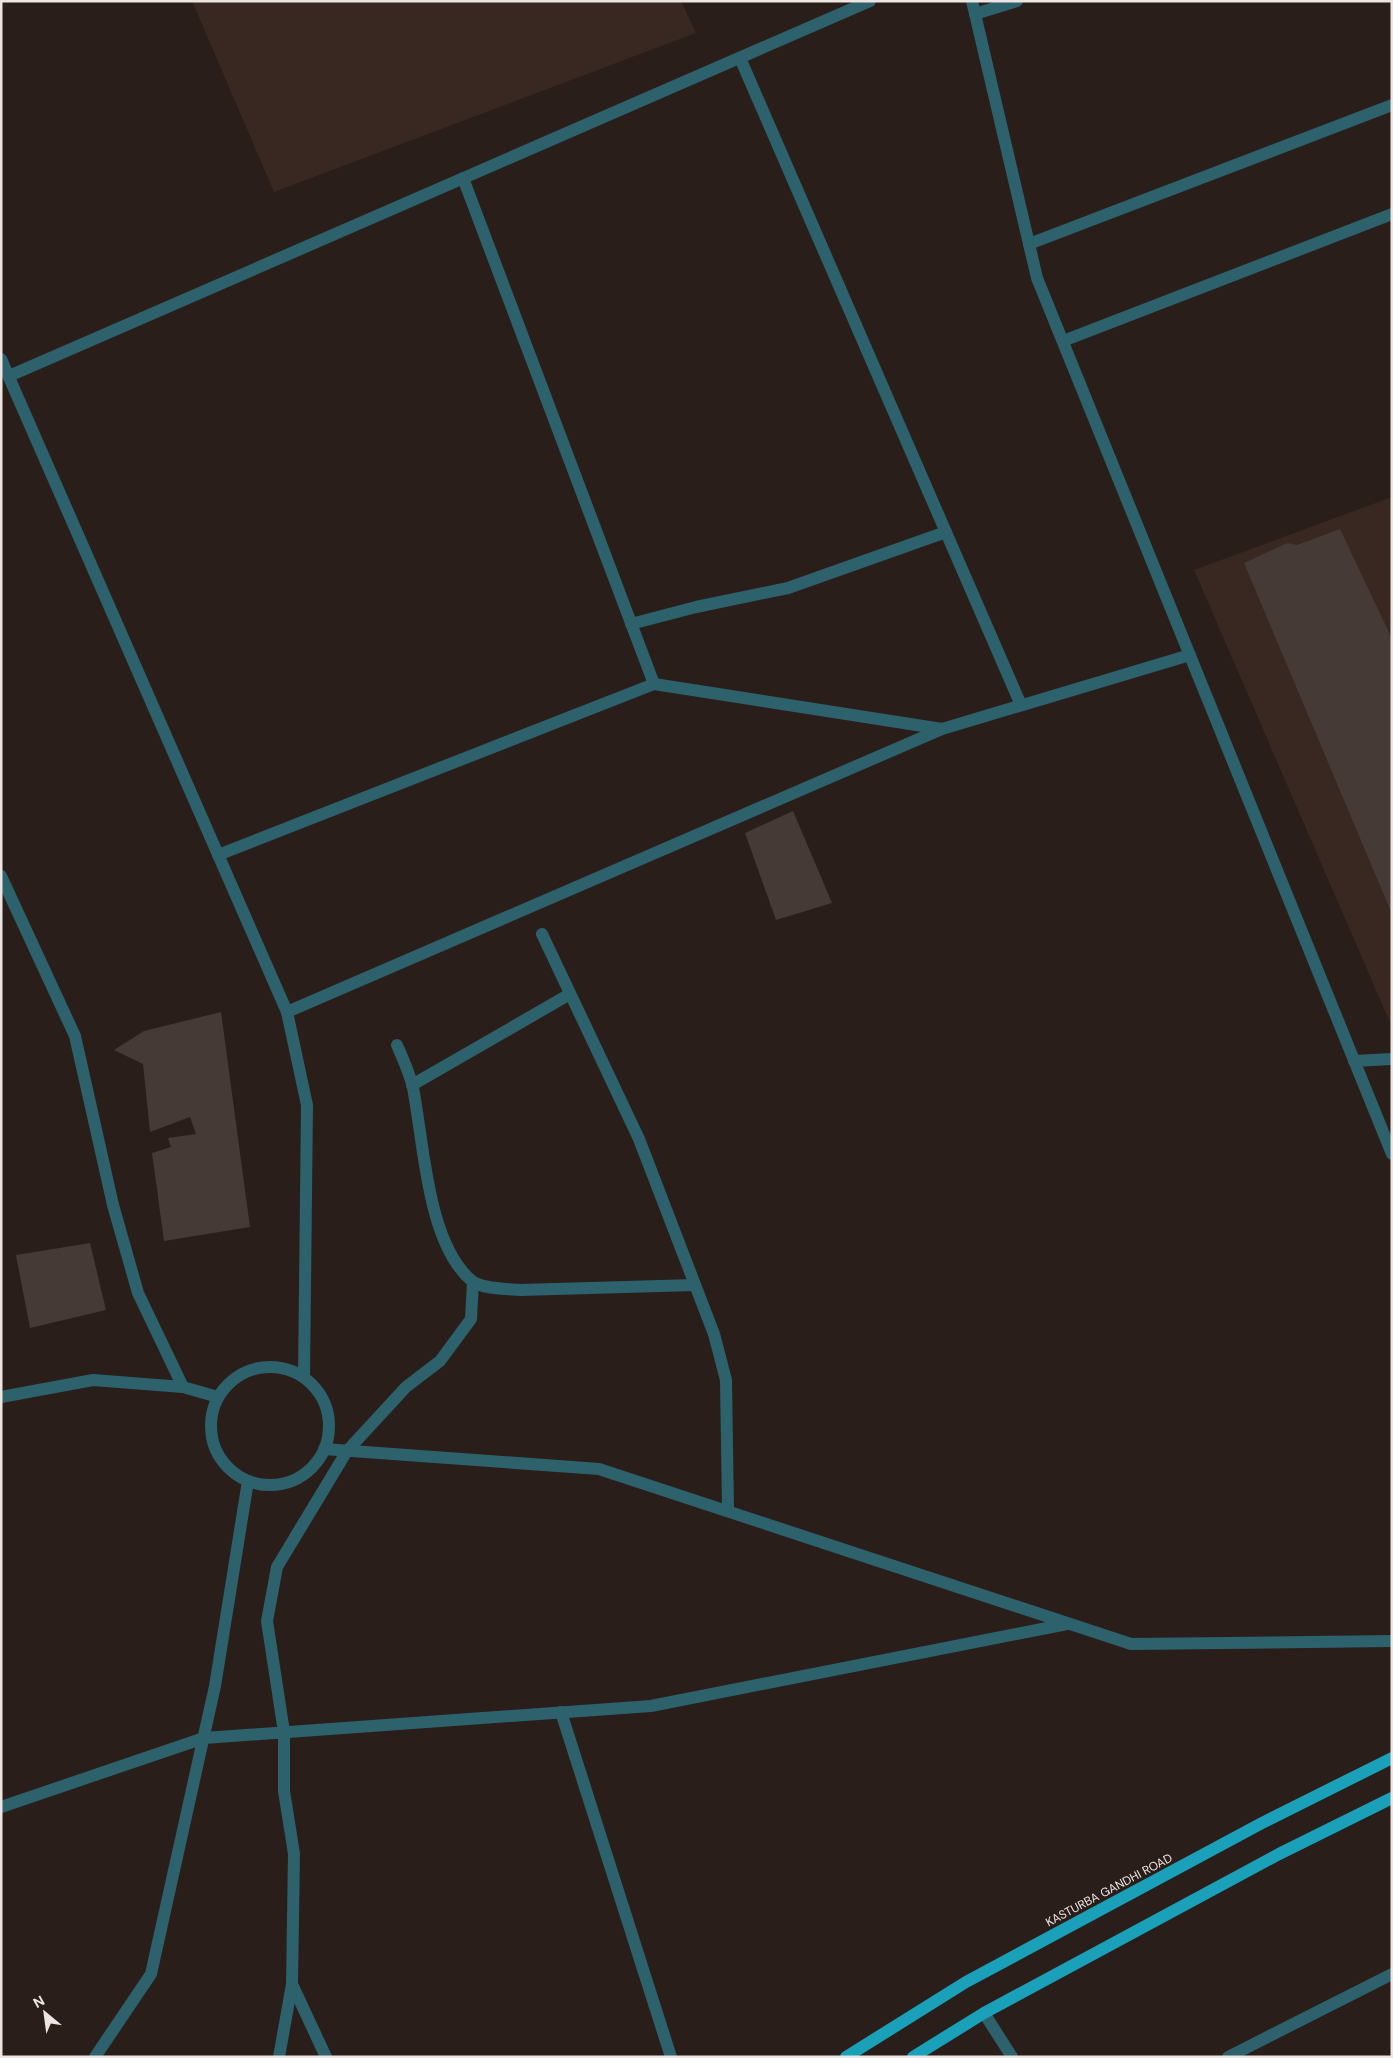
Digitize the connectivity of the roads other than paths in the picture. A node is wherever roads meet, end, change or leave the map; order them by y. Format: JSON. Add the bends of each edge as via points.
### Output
{"nodes":[{"id":1,"x":870,"y":1,"type":"edge"},
{"id":2,"x":1017,"y":1,"type":"edge"},
{"id":3,"x":974,"y":8,"type":"edge"},
{"id":4,"x":740,"y":58,"type":"junction"},
{"id":5,"x":1392,"y":105,"type":"edge"},
{"id":6,"x":463,"y":178,"type":"junction"},
{"id":7,"x":1392,"y":214,"type":"edge"},
{"id":8,"x":1029,"y":244,"type":"junction"},
{"id":9,"x":1063,"y":341,"type":"junction"},
{"id":10,"x":1,"y":359,"type":"edge"},
{"id":11,"x":9,"y":376,"type":"junction"},
{"id":12,"x":946,"y":532,"type":"junction"},
{"id":13,"x":631,"y":624,"type":"junction"},
{"id":14,"x":1190,"y":654,"type":"junction"},
{"id":15,"x":654,"y":684,"type":"junction"},
{"id":16,"x":1021,"y":705,"type":"junction"},
{"id":17,"x":942,"y":729,"type":"junction"},
{"id":18,"x":218,"y":855,"type":"junction"},
{"id":19,"x":1,"y":876,"type":"edge"},
{"id":20,"x":542,"y":934,"type":"dead end"},
{"id":21,"x":570,"y":994,"type":"junction"},
{"id":22,"x":287,"y":1012,"type":"junction"},
{"id":23,"x":397,"y":1045,"type":"dead end"},
{"id":24,"x":1392,"y":1059,"type":"edge"},
{"id":25,"x":1354,"y":1061,"type":"junction"},
{"id":26,"x":412,"y":1086,"type":"junction"},
{"id":27,"x":1392,"y":1154,"type":"edge"},
{"id":28,"x":473,"y":1282,"type":"junction"},
{"id":29,"x":695,"y":1285,"type":"junction"},
{"id":30,"x":304,"y":1377,"type":"junction"},
{"id":31,"x":183,"y":1387,"type":"junction"},
{"id":32,"x":1,"y":1397,"type":"edge"},
{"id":33,"x":218,"y":1397,"type":"junction"},
{"id":34,"x":324,"y":1449,"type":"junction"},
{"id":35,"x":347,"y":1451,"type":"junction"},
{"id":36,"x":248,"y":1481,"type":"junction"},
{"id":37,"x":728,"y":1511,"type":"junction"},
{"id":38,"x":1069,"y":1624,"type":"junction"},
{"id":39,"x":1392,"y":1641,"type":"edge"},
{"id":40,"x":561,"y":1712,"type":"junction"},
{"id":41,"x":284,"y":1732,"type":"junction"},
{"id":42,"x":204,"y":1738,"type":"junction"},
{"id":43,"x":1392,"y":1758,"type":"edge"},
{"id":44,"x":1392,"y":1798,"type":"edge"},
{"id":45,"x":1,"y":1807,"type":"edge"},
{"id":46,"x":1392,"y":1974,"type":"edge"},
{"id":47,"x":292,"y":1984,"type":"junction"},
{"id":48,"x":984,"y":2012,"type":"junction"},
{"id":49,"x":95,"y":2057,"type":"edge"},
{"id":50,"x":279,"y":2057,"type":"edge"},
{"id":51,"x":326,"y":2057,"type":"edge"},
{"id":52,"x":671,"y":2057,"type":"edge"},
{"id":53,"x":846,"y":2057,"type":"edge"},
{"id":54,"x":913,"y":2057,"type":"edge"},
{"id":55,"x":1012,"y":2057,"type":"edge"},
{"id":56,"x":1228,"y":2057,"type":"edge"}],
"edges":[{"from":1,"to":4,"type":"street"},
{"from":2,"to":3,"type":"street"},
{"from":3,"to":8,"type":"street"},
{"from":4,"to":6,"type":"street"},
{"from":4,"to":12,"type":"street"},
{"from":5,"to":8,"type":"street"},
{"from":6,"to":11,"type":"street"},
{"from":6,"to":13,"type":"street"},
{"from":7,"to":9,"type":"street"},
{"from":8,"to":9,"type":"street","via":[[1037,278]]},
{"from":9,"to":14,"type":"street"},
{"from":10,"to":11,"type":"street"},
{"from":11,"to":18,"type":"street"},
{"from":12,"to":13,"type":"street","via":[[788,588]]},
{"from":12,"to":16,"type":"street"},
{"from":13,"to":15,"type":"street"},
{"from":14,"to":16,"type":"street"},
{"from":14,"to":25,"type":"street"},
{"from":15,"to":17,"type":"street"},
{"from":15,"to":18,"type":"street"},
{"from":16,"to":17,"type":"street"},
{"from":17,"to":22,"type":"street"},
{"from":18,"to":22,"type":"street"},
{"from":19,"to":31,"type":"street","via":[[75,1036],[112,1205],[138,1293]]},
{"from":20,"to":21,"type":"street"},
{"from":21,"to":26,"type":"street"},
{"from":21,"to":29,"type":"street","via":[[639,1138]]},
{"from":22,"to":30,"type":"street","via":[[306,1105]]},
{"from":23,"to":26,"type":"street"},
{"from":24,"to":25,"type":"street"},
{"from":25,"to":27,"type":"street"},
{"from":26,"to":28,"type":"street","via":[[431,1201],[440,1233],[458,1265]]},
{"from":28,"to":29,"type":"street","via":[[493,1288],[520,1290]]},
{"from":28,"to":35,"type":"street","via":[[471,1319],[440,1361],[406,1387]]},
{"from":29,"to":37,"type":"street","via":[[714,1334],[726,1380]]},
{"from":30,"to":33,"type":"street","via":[[286,1369],[267,1366],[247,1371],[230,1382]]},
{"from":30,"to":34,"type":"street","via":[[318,1392],[327,1410],[329,1430]]},
{"from":31,"to":32,"type":"street","via":[[92,1380]]},
{"from":31,"to":33,"type":"street"},
{"from":33,"to":36,"type":"street","via":[[211,1416],[213,1443],[231,1471]]},
{"from":34,"to":35,"type":"street"},
{"from":34,"to":36,"type":"street","via":[[300,1476],[284,1483],[265,1485]]},
{"from":35,"to":37,"type":"street","via":[[600,1469]]},
{"from":35,"to":41,"type":"street","via":[[277,1567],[266,1621]]},
{"from":36,"to":42,"type":"street","via":[[216,1686]]},
{"from":37,"to":38,"type":"street"},
{"from":38,"to":39,"type":"street","via":[[1131,1644]]},
{"from":38,"to":40,"type":"street","via":[[651,1706]]},
{"from":40,"to":41,"type":"street"},
{"from":40,"to":52,"type":"street"},
{"from":41,"to":42,"type":"street"},
{"from":41,"to":47,"type":"street","via":[[284,1791],[294,1854]]},
{"from":42,"to":45,"type":"street"},
{"from":42,"to":49,"type":"street","via":[[151,1974]]},
{"from":43,"to":53,"type":"main road","name":"KASTURBA GANDHI ROAD","via":[[1262,1823],[966,1982]]},
{"from":44,"to":48,"type":"main road","via":[[1278,1854]]},
{"from":46,"to":56,"type":"street"},
{"from":47,"to":50,"type":"street"},
{"from":47,"to":51,"type":"street"},
{"from":48,"to":54,"type":"main road"},
{"from":48,"to":55,"type":"street"}]}
